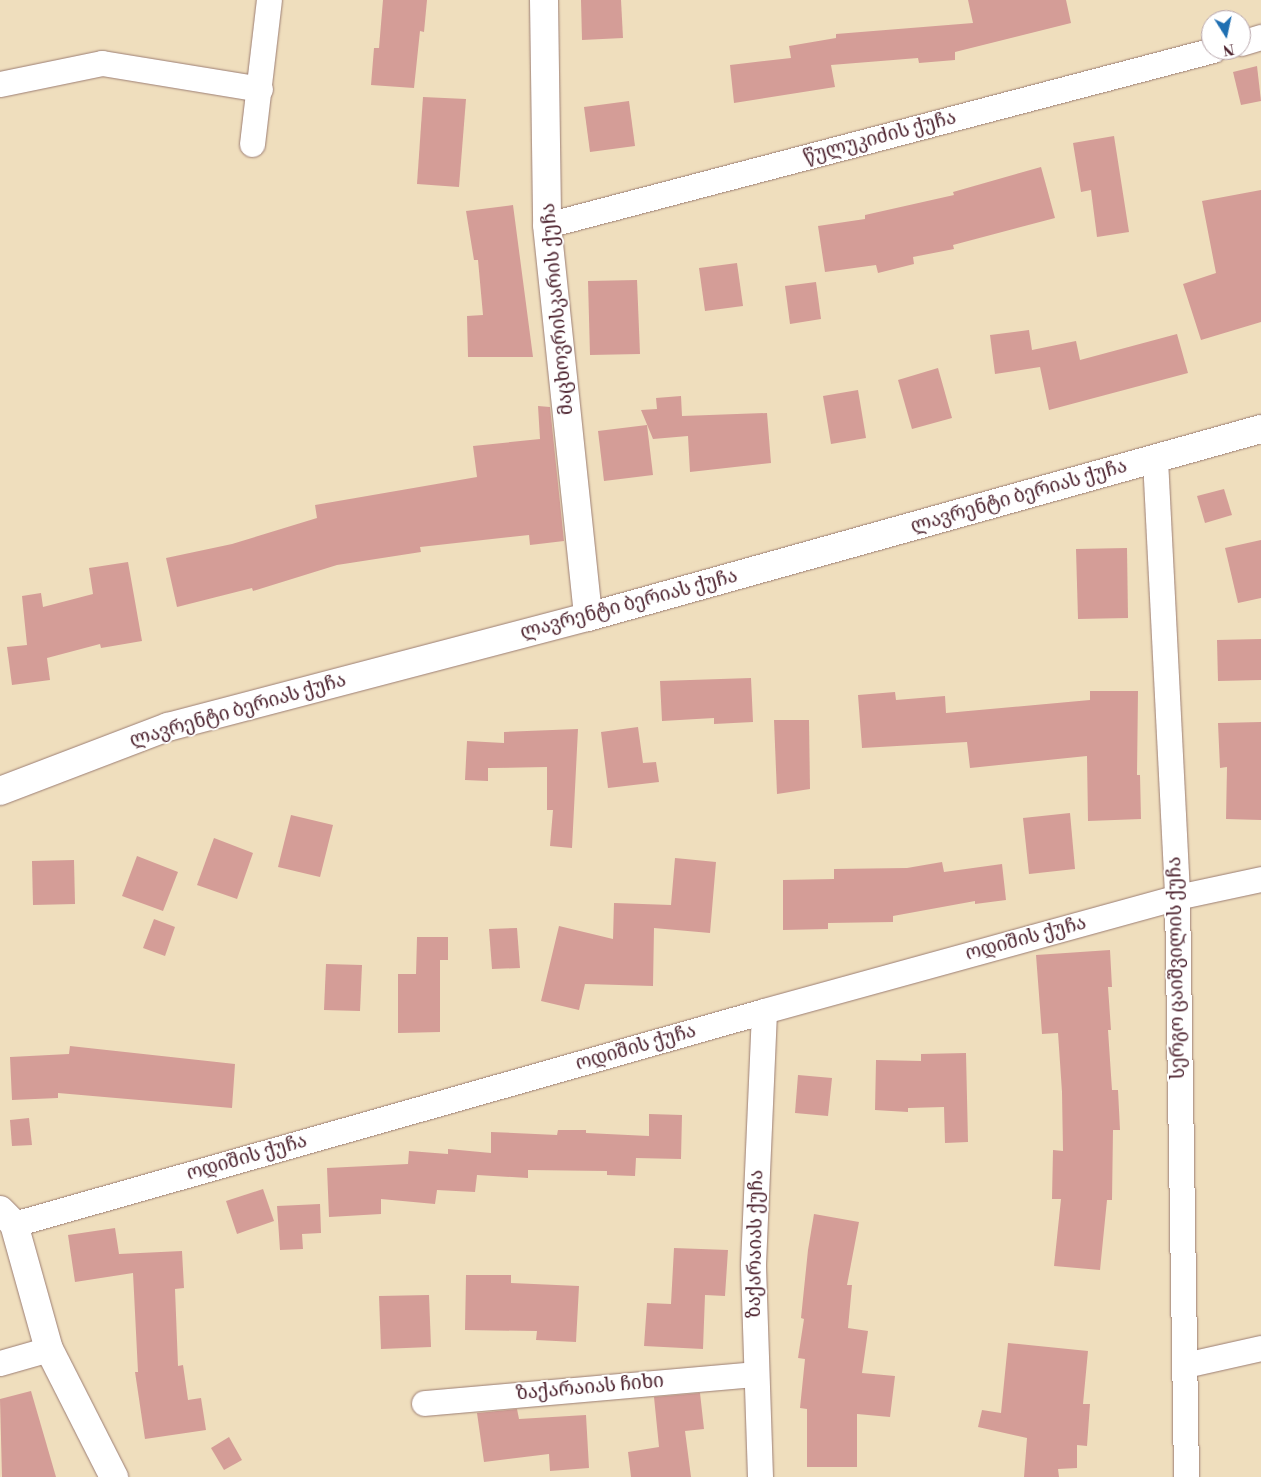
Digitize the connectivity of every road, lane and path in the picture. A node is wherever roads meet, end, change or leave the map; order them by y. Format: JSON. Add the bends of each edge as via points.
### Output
{"nodes":[{"id":1,"x":269,"y":0,"type":"edge"},
{"id":2,"x":544,"y":0,"type":"edge"},
{"id":3,"x":1201,"y":53,"type":"edge"},
{"id":4,"x":0,"y":84,"type":"edge"},
{"id":5,"x":260,"y":89,"type":"junction"},
{"id":6,"x":252,"y":144,"type":"dead end"},
{"id":7,"x":547,"y":225,"type":"junction"},
{"id":8,"x":1261,"y":429,"type":"edge"},
{"id":9,"x":1155,"y":459,"type":"junction"},
{"id":10,"x":588,"y":616,"type":"junction"},
{"id":11,"x":0,"y":791,"type":"edge"},
{"id":12,"x":1261,"y":879,"type":"edge"},
{"id":13,"x":1177,"y":897,"type":"junction"},
{"id":14,"x":764,"y":1012,"type":"junction"},
{"id":15,"x":7,"y":1217,"type":"edge"},
{"id":16,"x":1261,"y":1348,"type":"edge"},
{"id":17,"x":49,"y":1349,"type":"junction"},
{"id":18,"x":0,"y":1363,"type":"edge"},
{"id":19,"x":1185,"y":1365,"type":"junction"},
{"id":20,"x":756,"y":1374,"type":"junction"},
{"id":21,"x":424,"y":1403,"type":"dead end"},
{"id":22,"x":114,"y":1477,"type":"edge"},
{"id":23,"x":760,"y":1477,"type":"edge"},
{"id":24,"x":1186,"y":1477,"type":"edge"}],
"edges":[{"from":1,"to":5,"type":"street"},
{"from":2,"to":7,"type":"main road","name":"მაცხოვრისკარის ქუჩა"},
{"from":3,"to":7,"type":"street","name":"წულუკიძის ქუჩა"},
{"from":4,"to":5,"type":"street","via":[[102,63]]},
{"from":5,"to":6,"type":"street"},
{"from":7,"to":10,"type":"main road","name":"მაცხოვრისკარის ქუჩა"},
{"from":8,"to":9,"type":"main road","name":"ლავრენტი ბერიას ქუჩა"},
{"from":9,"to":10,"type":"main road","name":"ლავრენტი ბერიას ქუჩა"},
{"from":9,"to":13,"type":"street","name":"სერგო ცაიშვილის ქუჩა"},
{"from":10,"to":11,"type":"main road","name":"ლავრენტი ბერიას ქუჩა","via":[[168,727]]},
{"from":12,"to":13,"type":"street","name":"ოდიშის ქუჩა"},
{"from":13,"to":14,"type":"street","name":"ოდიშის ქუჩა"},
{"from":13,"to":19,"type":"street","name":"სერგო ცაიშვილის ქუჩა"},
{"from":14,"to":15,"type":"street","name":"ოდიშის ქუჩა"},
{"from":14,"to":20,"type":"street","name":"ზაქარაიას ქუჩა","via":[[753,1264]]},
{"from":15,"to":17,"type":"main road"},
{"from":16,"to":19,"type":"street"},
{"from":17,"to":18,"type":"street"},
{"from":17,"to":22,"type":"main road"},
{"from":19,"to":24,"type":"street","name":"სერგო ცაიშვილის ქუჩა"},
{"from":20,"to":21,"type":"street","name":"ზაქარაიას ჩიხი"},
{"from":20,"to":23,"type":"street","name":"ზაქარაიას ქუჩა"}]}
